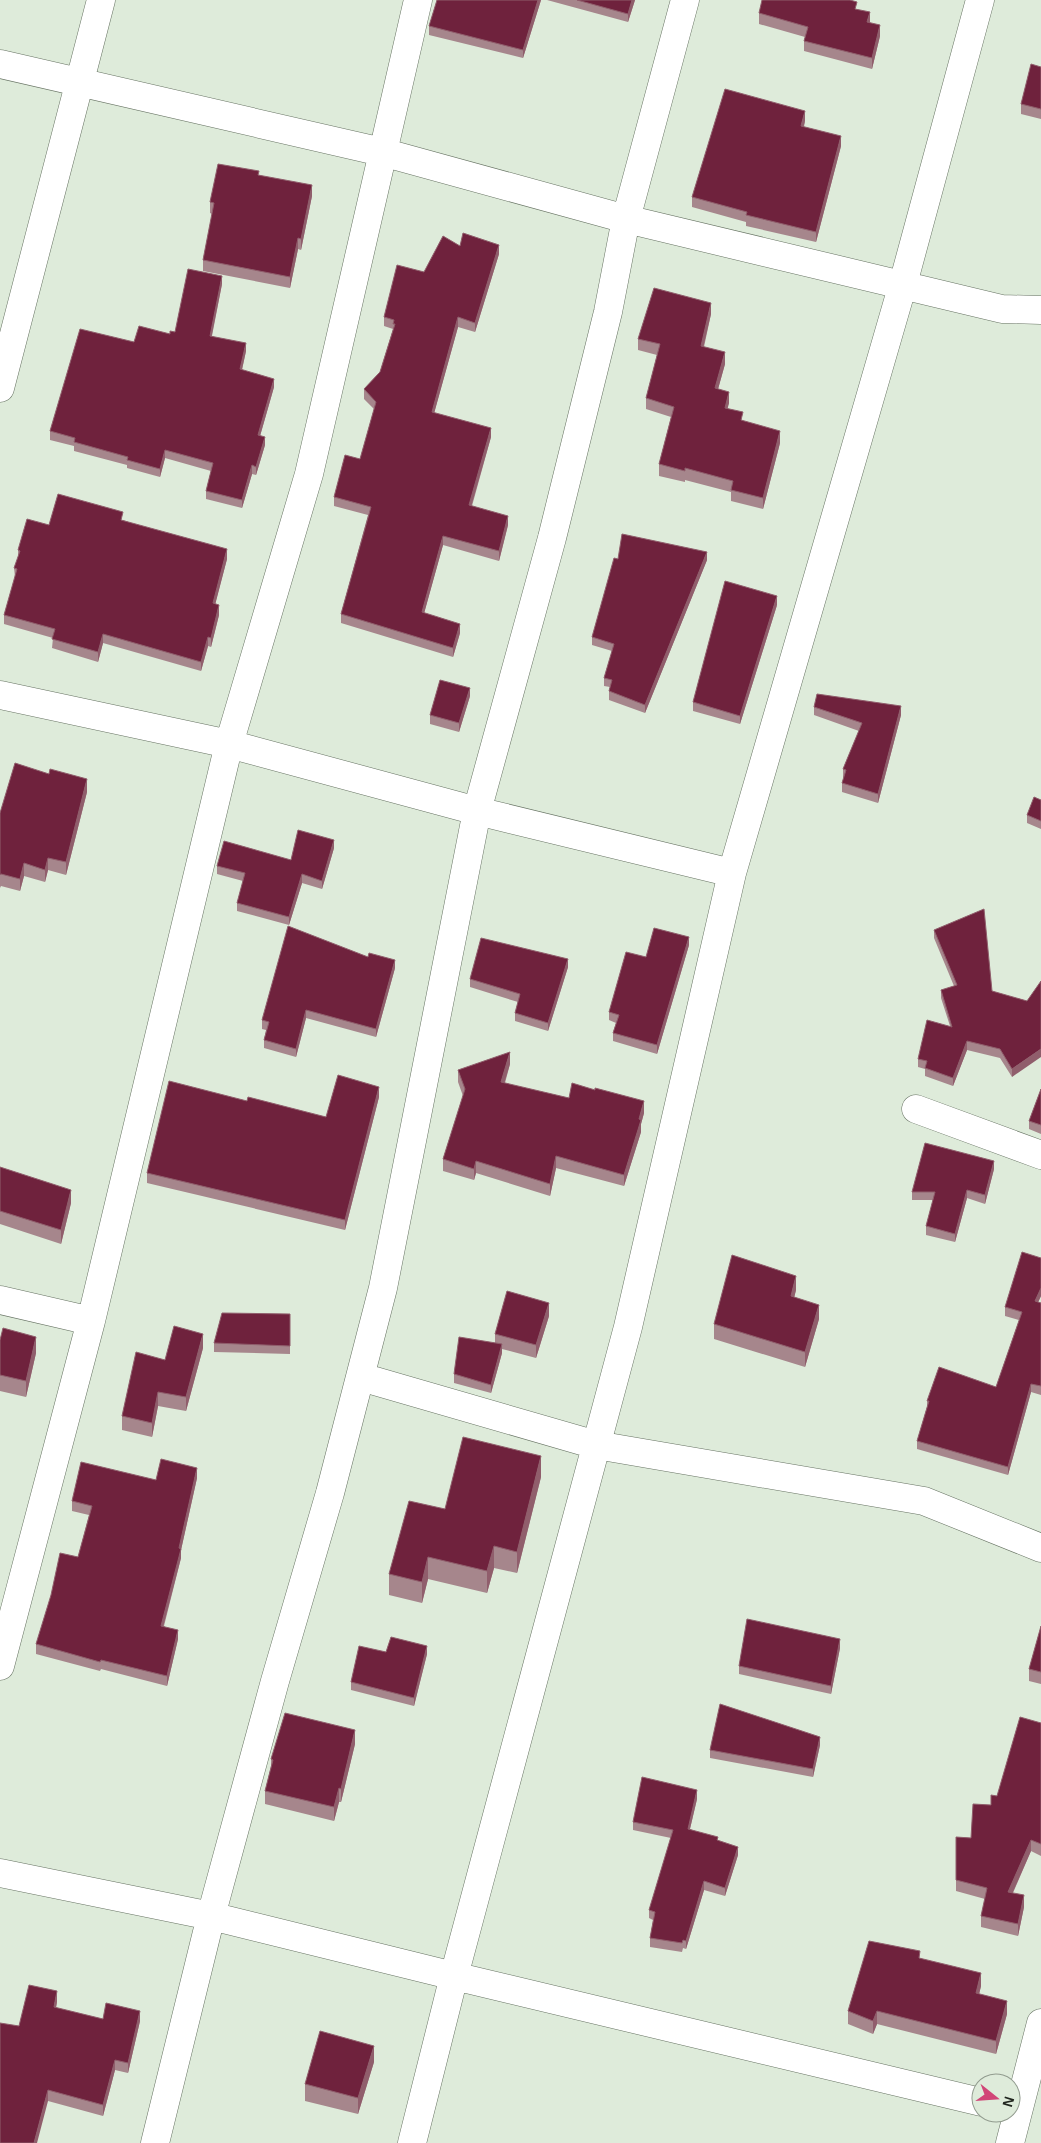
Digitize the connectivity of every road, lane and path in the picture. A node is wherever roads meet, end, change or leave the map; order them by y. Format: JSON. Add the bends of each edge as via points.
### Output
{"nodes":[{"id":1,"x":101,"y":0,"type":"edge"},
{"id":2,"x":418,"y":0,"type":"edge"},
{"id":3,"x":686,"y":0,"type":"edge"},
{"id":4,"x":980,"y":0,"type":"edge"},
{"id":5,"x":0,"y":64,"type":"edge"},
{"id":6,"x":80,"y":82,"type":"junction"},
{"id":7,"x":382,"y":152,"type":"junction"},
{"id":8,"x":626,"y":219,"type":"junction"},
{"id":9,"x":903,"y":284,"type":"junction"},
{"id":10,"x":1041,"y":310,"type":"edge"},
{"id":11,"x":0,"y":388,"type":"edge"},
{"id":12,"x":0,"y":695,"type":"edge"},
{"id":13,"x":229,"y":744,"type":"junction"},
{"id":14,"x":477,"y":811,"type":"junction"},
{"id":15,"x":732,"y":873,"type":"junction"},
{"id":16,"x":916,"y":1109,"type":"dead end"},
{"id":17,"x":1041,"y":1155,"type":"edge"},
{"id":18,"x":0,"y":1300,"type":"edge"},
{"id":19,"x":90,"y":1321,"type":"junction"},
{"id":20,"x":361,"y":1377,"type":"junction"},
{"id":21,"x":596,"y":1445,"type":"junction"},
{"id":22,"x":1041,"y":1548,"type":"edge"},
{"id":23,"x":0,"y":1666,"type":"edge"},
{"id":24,"x":0,"y":1873,"type":"edge"},
{"id":25,"x":211,"y":1916,"type":"junction"},
{"id":26,"x":454,"y":1976,"type":"junction"},
{"id":27,"x":1041,"y":2024,"type":"edge"},
{"id":28,"x":971,"y":2100,"type":"edge"},
{"id":29,"x":1023,"y":2112,"type":"edge"},
{"id":30,"x":155,"y":2143,"type":"edge"},
{"id":31,"x":412,"y":2143,"type":"edge"},
{"id":32,"x":1010,"y":2143,"type":"edge"}],
"edges":[{"from":1,"to":6,"type":"street"},
{"from":2,"to":7,"type":"street"},
{"from":3,"to":8,"type":"street"},
{"from":4,"to":9,"type":"street"},
{"from":5,"to":6,"type":"street"},
{"from":6,"to":7,"type":"street"},
{"from":6,"to":11,"type":"street"},
{"from":7,"to":8,"type":"street"},
{"from":7,"to":13,"type":"street","via":[[310,474]]},
{"from":8,"to":9,"type":"street"},
{"from":8,"to":14,"type":"street","via":[[608,312],[555,528]]},
{"from":9,"to":10,"type":"street","via":[[1002,309]]},
{"from":9,"to":15,"type":"street"},
{"from":12,"to":13,"type":"street"},
{"from":13,"to":14,"type":"street"},
{"from":13,"to":19,"type":"street"},
{"from":14,"to":15,"type":"street"},
{"from":14,"to":20,"type":"street","via":[[384,1288]]},
{"from":15,"to":21,"type":"street","via":[[628,1327]]},
{"from":16,"to":17,"type":"street"},
{"from":18,"to":19,"type":"street"},
{"from":19,"to":23,"type":"street"},
{"from":20,"to":21,"type":"street"},
{"from":20,"to":25,"type":"street"},
{"from":21,"to":22,"type":"street","via":[[924,1501]]},
{"from":21,"to":26,"type":"street"},
{"from":24,"to":25,"type":"street"},
{"from":25,"to":26,"type":"street"},
{"from":25,"to":30,"type":"street"},
{"from":26,"to":28,"type":"street"},
{"from":26,"to":31,"type":"street"},
{"from":27,"to":29,"type":"street"},
{"from":29,"to":32,"type":"street"}]}
